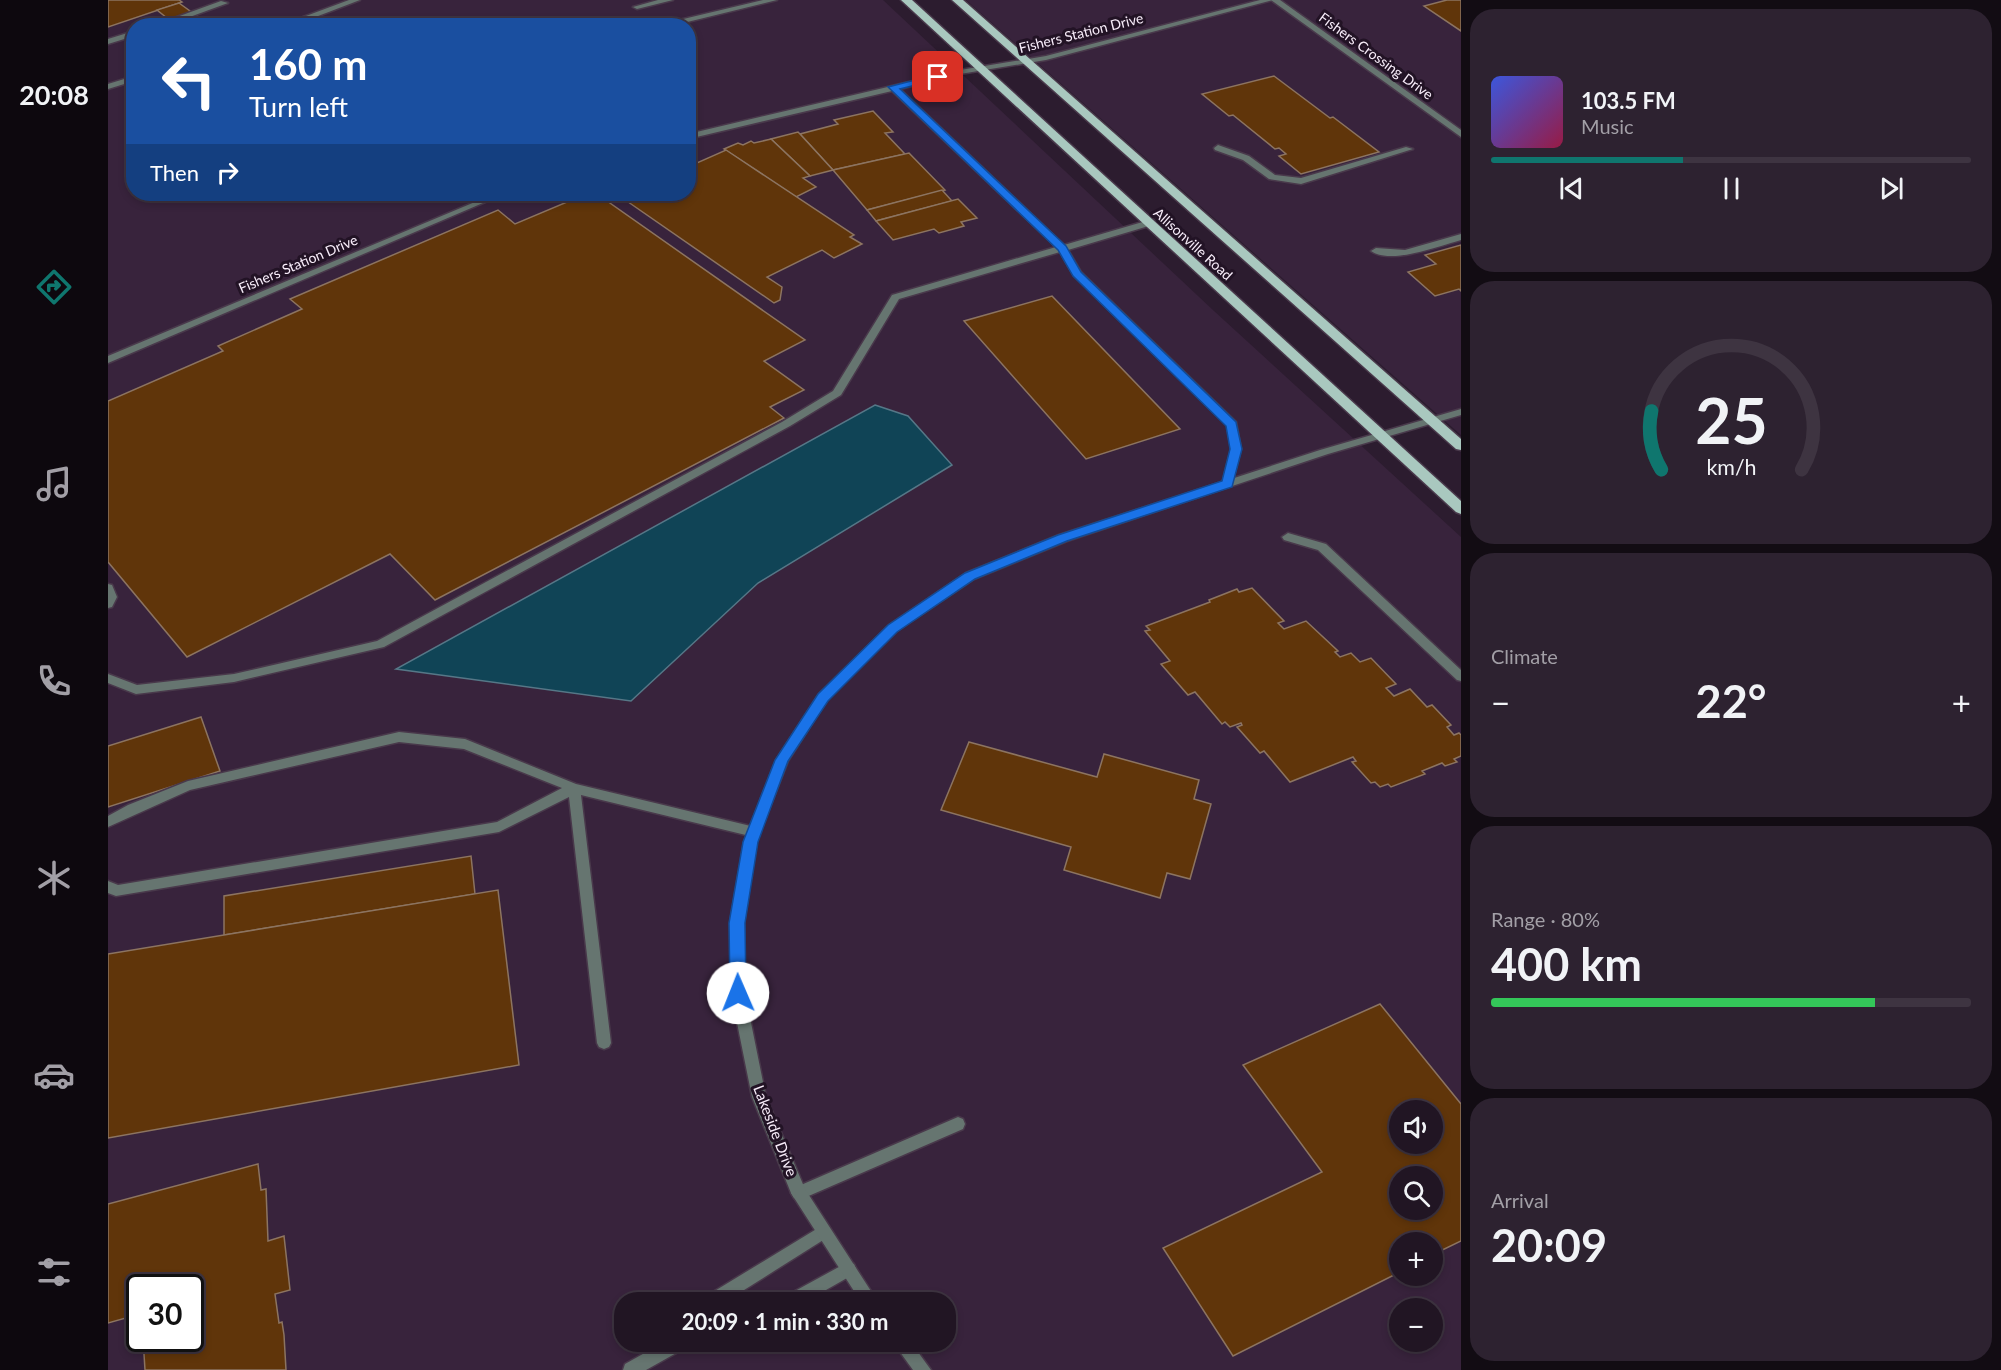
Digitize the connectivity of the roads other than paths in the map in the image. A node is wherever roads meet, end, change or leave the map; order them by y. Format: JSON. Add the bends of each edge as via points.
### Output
{"nodes":[{"id":1,"x":328,"y":0,"type":"edge"},
{"id":2,"x":356,"y":0,"type":"edge"},
{"id":3,"x":669,"y":0,"type":"edge"},
{"id":4,"x":773,"y":0,"type":"edge"},
{"id":5,"x":906,"y":0,"type":"edge"},
{"id":6,"x":957,"y":0,"type":"edge"},
{"id":7,"x":1269,"y":0,"type":"edge"},
{"id":8,"x":1275,"y":0,"type":"edge"},
{"id":9,"x":224,"y":3,"type":"dead end"},
{"id":10,"x":337,"y":6,"type":"junction"},
{"id":11,"x":637,"y":7,"type":"dead end"},
{"id":12,"x":180,"y":18,"type":"edge"},
{"id":13,"x":305,"y":18,"type":"edge"},
{"id":14,"x":693,"y":18,"type":"edge"},
{"id":15,"x":126,"y":36,"type":"edge"},
{"id":16,"x":108,"y":42,"type":"edge"},
{"id":17,"x":1026,"y":62,"type":"junction"},
{"id":18,"x":980,"y":69,"type":"junction"},
{"id":19,"x":126,"y":81,"type":"edge"},
{"id":20,"x":108,"y":87,"type":"edge"},
{"id":21,"x":893,"y":87,"type":"junction"},
{"id":22,"x":1461,"y":134,"type":"edge"},
{"id":23,"x":696,"y":135,"type":"edge"},
{"id":24,"x":1218,"y":148,"type":"dead end"},
{"id":25,"x":1409,"y":149,"type":"dead end"},
{"id":26,"x":483,"y":201,"type":"edge"},
{"id":27,"x":1149,"y":223,"type":"junction"},
{"id":28,"x":1461,"y":237,"type":"edge"},
{"id":29,"x":1062,"y":248,"type":"junction"},
{"id":30,"x":1376,"y":251,"type":"dead end"},
{"id":31,"x":108,"y":360,"type":"edge"},
{"id":32,"x":1461,"y":412,"type":"edge"},
{"id":33,"x":1432,"y":421,"type":"junction"},
{"id":34,"x":1382,"y":436,"type":"junction"},
{"id":35,"x":1461,"y":446,"type":"edge"},
{"id":36,"x":1227,"y":484,"type":"junction"},
{"id":37,"x":1461,"y":509,"type":"edge"},
{"id":38,"x":1288,"y":537,"type":"dead end"},
{"id":39,"x":108,"y":588,"type":"edge"},
{"id":40,"x":108,"y":604,"type":"edge"},
{"id":41,"x":108,"y":678,"type":"edge"},
{"id":42,"x":1461,"y":678,"type":"edge"},
{"id":43,"x":574,"y":788,"type":"junction"},
{"id":44,"x":108,"y":822,"type":"edge"},
{"id":45,"x":754,"y":832,"type":"junction"},
{"id":46,"x":108,"y":886,"type":"edge"},
{"id":47,"x":604,"y":1043,"type":"dead end"},
{"id":48,"x":957,"y":1124,"type":"dead end"},
{"id":49,"x":799,"y":1192,"type":"junction"},
{"id":50,"x":823,"y":1232,"type":"junction"},
{"id":51,"x":848,"y":1269,"type":"junction"},
{"id":52,"x":727,"y":1292,"type":"edge"},
{"id":53,"x":808,"y":1292,"type":"edge"},
{"id":54,"x":863,"y":1292,"type":"edge"},
{"id":55,"x":662,"y":1352,"type":"edge"},
{"id":56,"x":909,"y":1352,"type":"edge"},
{"id":57,"x":631,"y":1370,"type":"edge"},
{"id":58,"x":923,"y":1370,"type":"edge"}],
"edges":[{"from":1,"to":10,"type":"street"},
{"from":2,"to":10,"type":"street"},
{"from":3,"to":11,"type":"street"},
{"from":4,"to":14,"type":"street"},
{"from":5,"to":18,"type":"main road","name":"Allisonville Road"},
{"from":6,"to":17,"type":"main road","name":"Allisonville Road"},
{"from":7,"to":17,"type":"street","name":"Fishers Station Drive"},
{"from":8,"to":22,"type":"street","name":"Fishers Crossing Drive"},
{"from":9,"to":12,"type":"street"},
{"from":10,"to":13,"type":"street"},
{"from":15,"to":16,"type":"street"},
{"from":17,"to":18,"type":"street","name":"Fishers Station Drive"},
{"from":17,"to":33,"type":"main road","name":"Allisonville Road"},
{"from":18,"to":21,"type":"street","name":"Fishers Station Drive"},
{"from":18,"to":27,"type":"main road","name":"Allisonville Road"},
{"from":19,"to":20,"type":"street"},
{"from":21,"to":23,"type":"street","name":"Fishers Station Drive"},
{"from":21,"to":29,"type":"street"},
{"from":24,"to":25,"type":"street","via":[[1246,158],[1272,177],[1301,181]]},
{"from":26,"to":31,"type":"street","name":"Fishers Station Drive"},
{"from":27,"to":29,"type":"street"},
{"from":27,"to":34,"type":"main road","name":"Allisonville Road"},
{"from":28,"to":30,"type":"street","via":[[1405,253]]},
{"from":29,"to":36,"type":"street","via":[[1077,274],[1232,424],[1236,449]]},
{"from":29,"to":41,"type":"street","via":[[895,297],[837,393],[380,644],[234,678],[136,690]]},
{"from":32,"to":33,"type":"street","name":"Lakeside Drive"},
{"from":33,"to":34,"type":"street","name":"Lakeside Drive"},
{"from":33,"to":35,"type":"main road","name":"Allisonville Road"},
{"from":34,"to":36,"type":"street","name":"Lakeside Drive"},
{"from":34,"to":37,"type":"main road","name":"Allisonville Road"},
{"from":36,"to":45,"type":"street","name":"Lakeside Drive","via":[[1063,538],[970,576],[893,628],[823,698],[782,760]]},
{"from":38,"to":42,"type":"street","via":[[1322,547],[1331,554]]},
{"from":39,"to":40,"type":"street"},
{"from":43,"to":44,"type":"street","via":[[465,744],[399,737],[188,786]]},
{"from":43,"to":45,"type":"street"},
{"from":43,"to":46,"type":"street","via":[[499,826],[116,891]]},
{"from":43,"to":47,"type":"street"},
{"from":45,"to":49,"type":"street","name":"Lakeside Drive","via":[[737,923],[738,993],[759,1096]]},
{"from":48,"to":49,"type":"street"},
{"from":49,"to":50,"type":"street","name":"Lakeside Drive"},
{"from":50,"to":51,"type":"street","name":"Lakeside Drive"},
{"from":50,"to":52,"type":"street"},
{"from":51,"to":53,"type":"street"},
{"from":51,"to":54,"type":"street","name":"Lakeside Drive"},
{"from":55,"to":57,"type":"street"},
{"from":56,"to":58,"type":"street"}]}
